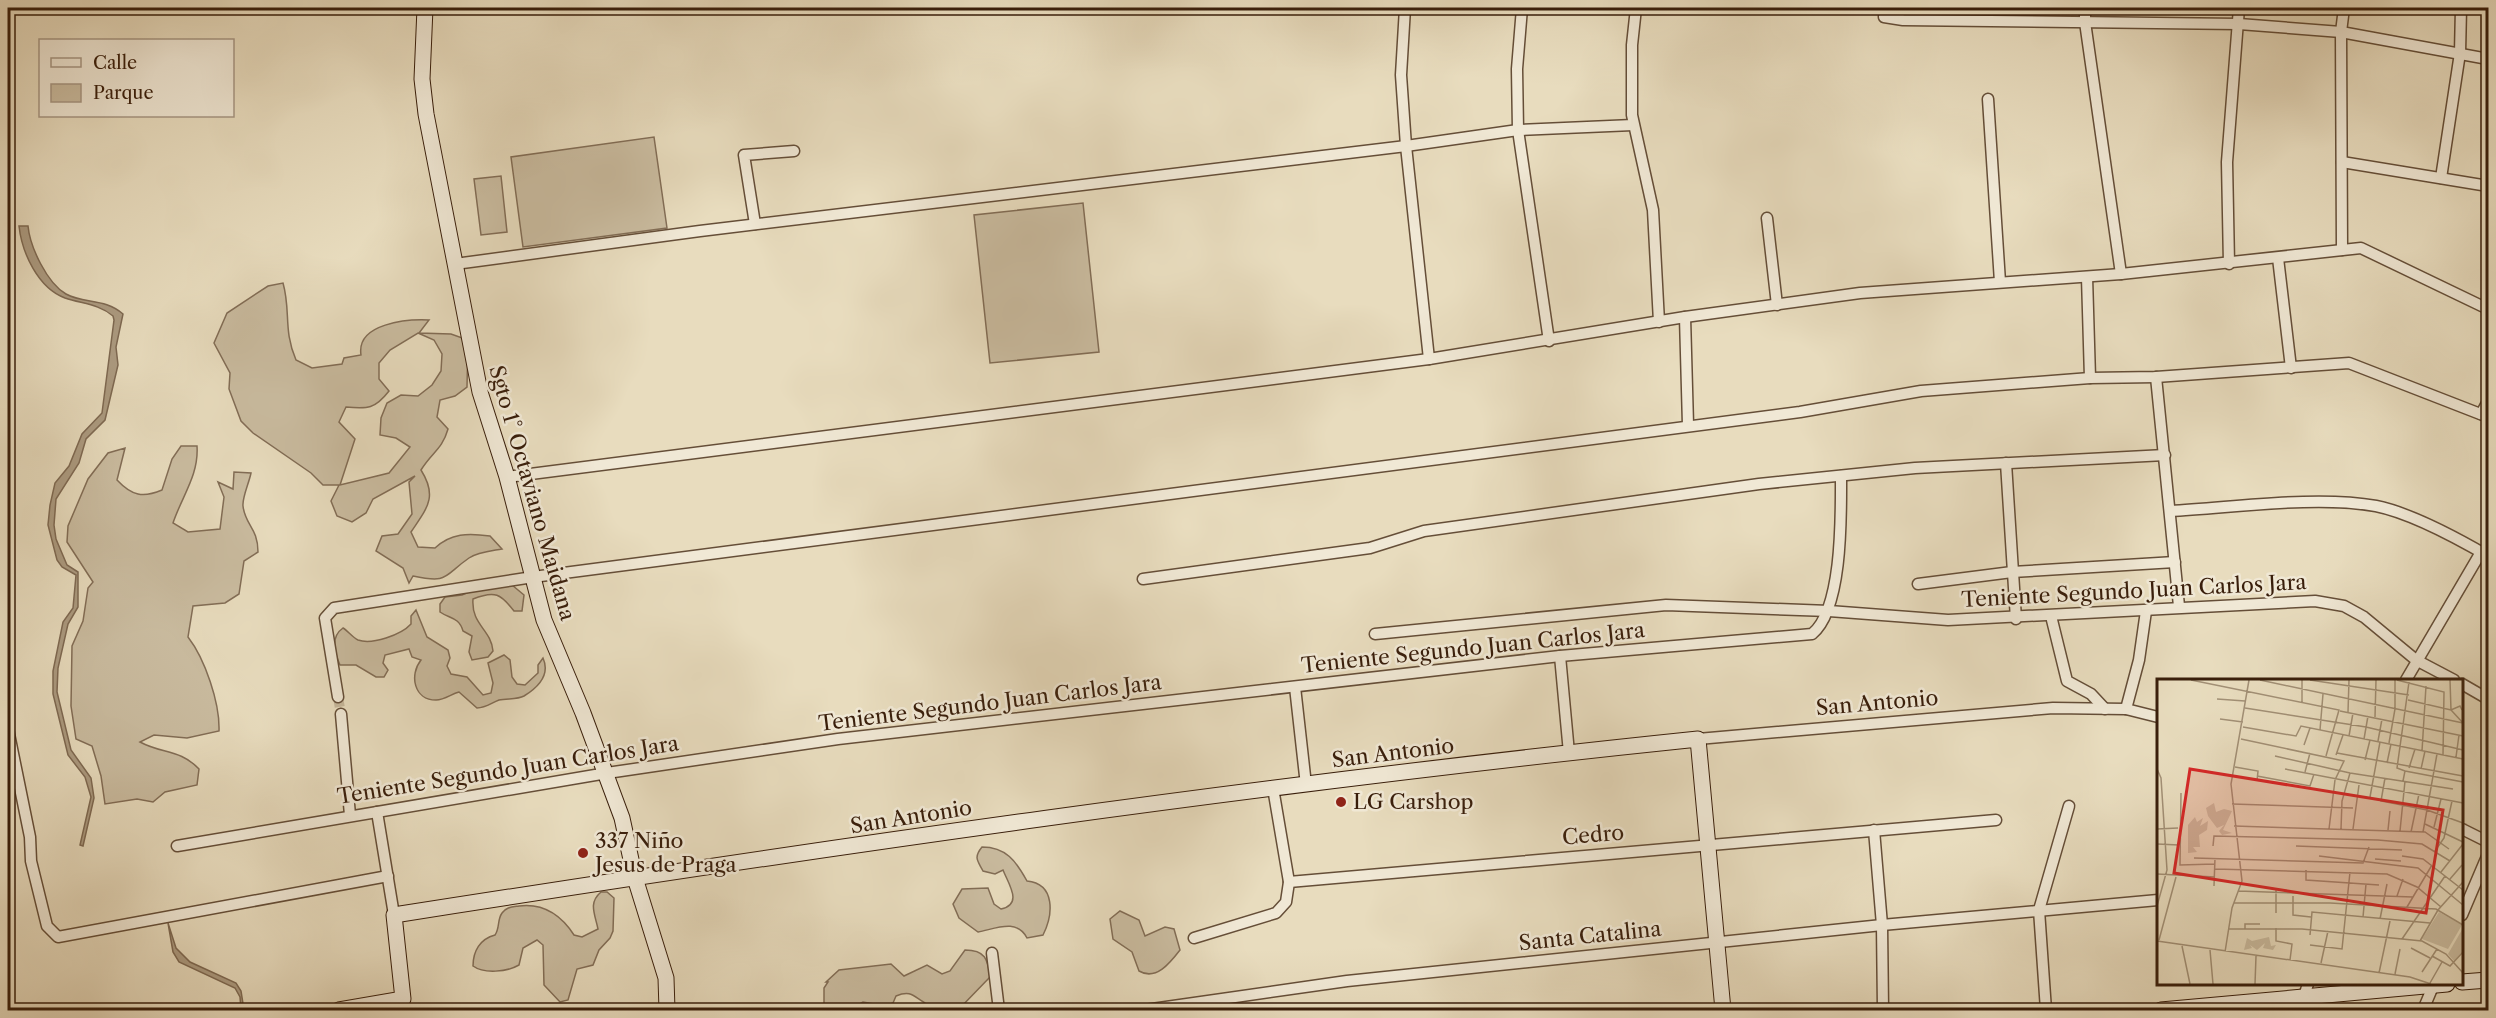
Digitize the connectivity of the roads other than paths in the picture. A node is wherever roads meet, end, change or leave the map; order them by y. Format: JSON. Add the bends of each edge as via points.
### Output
{"nodes":[{"id":1,"x":425,"y":8,"type":"edge"},
{"id":2,"x":1405,"y":8,"type":"edge"},
{"id":3,"x":1522,"y":8,"type":"edge"},
{"id":4,"x":1636,"y":8,"type":"edge"},
{"id":5,"x":1884,"y":8,"type":"edge"},
{"id":6,"x":2085,"y":8,"type":"edge"},
{"id":7,"x":2239,"y":8,"type":"edge"},
{"id":8,"x":2344,"y":8,"type":"edge"},
{"id":9,"x":2461,"y":8,"type":"edge"},
{"id":10,"x":2085,"y":22,"type":"junction"},
{"id":11,"x":2239,"y":24,"type":"junction"},
{"id":12,"x":2341,"y":32,"type":"junction"},
{"id":13,"x":2460,"y":53,"type":"junction"},
{"id":14,"x":2488,"y":59,"type":"edge"},
{"id":15,"x":1988,"y":99,"type":"dead end"},
{"id":16,"x":1633,"y":125,"type":"junction"},
{"id":17,"x":1518,"y":130,"type":"junction"},
{"id":18,"x":1406,"y":146,"type":"junction"},
{"id":19,"x":794,"y":151,"type":"dead end"},
{"id":20,"x":2342,"y":162,"type":"junction"},
{"id":21,"x":2440,"y":178,"type":"junction"},
{"id":22,"x":2488,"y":186,"type":"edge"},
{"id":23,"x":1767,"y":218,"type":"dead end"},
{"id":24,"x":755,"y":225,"type":"junction"},
{"id":25,"x":2342,"y":250,"type":"junction"},
{"id":26,"x":2278,"y":258,"type":"junction"},
{"id":27,"x":454,"y":264,"type":"junction"},
{"id":28,"x":2229,"y":264,"type":"junction"},
{"id":29,"x":2121,"y":274,"type":"junction"},
{"id":30,"x":2087,"y":277,"type":"junction"},
{"id":31,"x":2000,"y":282,"type":"junction"},
{"id":32,"x":1778,"y":304,"type":"junction"},
{"id":33,"x":2488,"y":309,"type":"edge"},
{"id":34,"x":1685,"y":317,"type":"junction"},
{"id":35,"x":1659,"y":322,"type":"junction"},
{"id":36,"x":1549,"y":341,"type":"junction"},
{"id":37,"x":1429,"y":359,"type":"junction"},
{"id":38,"x":2291,"y":368,"type":"junction"},
{"id":39,"x":2156,"y":377,"type":"junction"},
{"id":40,"x":2090,"y":378,"type":"junction"},
{"id":41,"x":2488,"y":401,"type":"edge"},
{"id":42,"x":2485,"y":416,"type":"edge"},
{"id":43,"x":1688,"y":425,"type":"junction"},
{"id":44,"x":2165,"y":455,"type":"junction"},
{"id":45,"x":2006,"y":463,"type":"junction"},
{"id":46,"x":1841,"y":476,"type":"junction"},
{"id":47,"x":507,"y":477,"type":"junction"},
{"id":48,"x":2170,"y":511,"type":"junction"},
{"id":49,"x":2485,"y":554,"type":"edge"},
{"id":50,"x":2175,"y":562,"type":"junction"},
{"id":51,"x":2012,"y":572,"type":"junction"},
{"id":52,"x":533,"y":578,"type":"junction"},
{"id":53,"x":1143,"y":579,"type":"dead end"},
{"id":54,"x":1918,"y":584,"type":"dead end"},
{"id":55,"x":2179,"y":606,"type":"junction"},
{"id":56,"x":2146,"y":611,"type":"junction"},
{"id":57,"x":1828,"y":612,"type":"junction"},
{"id":58,"x":2051,"y":616,"type":"junction"},
{"id":59,"x":2016,"y":619,"type":"junction"},
{"id":60,"x":1375,"y":634,"type":"dead end"},
{"id":61,"x":1560,"y":656,"type":"junction"},
{"id":62,"x":2416,"y":660,"type":"junction"},
{"id":63,"x":2407,"y":679,"type":"edge"},
{"id":64,"x":2450,"y":679,"type":"edge"},
{"id":65,"x":2463,"y":685,"type":"edge"},
{"id":66,"x":1296,"y":687,"type":"junction"},
{"id":67,"x":338,"y":697,"type":"tunnel mouth"},
{"id":68,"x":2488,"y":699,"type":"edge"},
{"id":69,"x":2105,"y":709,"type":"junction"},
{"id":70,"x":2126,"y":709,"type":"junction"},
{"id":71,"x":341,"y":714,"type":"tunnel mouth"},
{"id":72,"x":2157,"y":717,"type":"edge"},
{"id":73,"x":8,"y":729,"type":"edge"},
{"id":74,"x":1698,"y":739,"type":"junction"},
{"id":75,"x":9,"y":745,"type":"edge"},
{"id":76,"x":1569,"y":753,"type":"junction"},
{"id":77,"x":607,"y":773,"type":"junction"},
{"id":78,"x":1306,"y":785,"type":"junction"},
{"id":79,"x":1273,"y":788,"type":"junction"},
{"id":80,"x":2069,"y":806,"type":"dead end"},
{"id":81,"x":377,"y":812,"type":"junction"},
{"id":82,"x":350,"y":815,"type":"junction"},
{"id":83,"x":1996,"y":820,"type":"dead end"},
{"id":84,"x":1874,"y":830,"type":"junction"},
{"id":85,"x":2463,"y":830,"type":"edge"},
{"id":86,"x":2488,"y":842,"type":"edge"},
{"id":87,"x":1710,"y":845,"type":"junction"},
{"id":88,"x":177,"y":846,"type":"dead end"},
{"id":89,"x":2488,"y":854,"type":"edge"},
{"id":90,"x":388,"y":876,"type":"junction"},
{"id":91,"x":635,"y":878,"type":"junction"},
{"id":92,"x":1289,"y":882,"type":"junction"},
{"id":93,"x":2157,"y":900,"type":"edge"},
{"id":94,"x":2039,"y":910,"type":"junction"},
{"id":95,"x":2463,"y":913,"type":"edge"},
{"id":96,"x":394,"y":915,"type":"junction"},
{"id":97,"x":1882,"y":925,"type":"junction"},
{"id":98,"x":1194,"y":938,"type":"dead end"},
{"id":99,"x":1718,"y":942,"type":"junction"},
{"id":100,"x":992,"y":953,"type":"dead end"},
{"id":101,"x":2488,"y":980,"type":"edge"},
{"id":102,"x":2463,"y":982,"type":"edge"},
{"id":103,"x":2416,"y":985,"type":"edge"},
{"id":104,"x":2437,"y":985,"type":"edge"},
{"id":105,"x":2306,"y":990,"type":"edge"},
{"id":106,"x":404,"y":1005,"type":"edge"},
{"id":107,"x":2248,"y":1007,"type":"edge"},
{"id":108,"x":339,"y":1011,"type":"edge"},
{"id":109,"x":667,"y":1011,"type":"edge"},
{"id":110,"x":999,"y":1011,"type":"edge"},
{"id":111,"x":1145,"y":1011,"type":"edge"},
{"id":112,"x":1723,"y":1011,"type":"edge"},
{"id":113,"x":1883,"y":1011,"type":"edge"},
{"id":114,"x":2046,"y":1011,"type":"edge"},
{"id":115,"x":2161,"y":1011,"type":"edge"},
{"id":116,"x":2423,"y":1011,"type":"edge"}],
"edges":[{"from":1,"to":27,"type":"street","name":"Sgto 1° Octaviano Maidana","via":[[422,79]]},
{"from":2,"to":18,"type":"street","via":[[1401,75]]},
{"from":3,"to":17,"type":"street"},
{"from":4,"to":16,"type":"street","via":[[1632,45]]},
{"from":5,"to":10,"type":"street","via":[[1884,17],[1903,20]]},
{"from":6,"to":10,"type":"street"},
{"from":7,"to":11,"type":"street"},
{"from":8,"to":12,"type":"street"},
{"from":9,"to":13,"type":"street"},
{"from":10,"to":11,"type":"street"},
{"from":10,"to":29,"type":"street"},
{"from":11,"to":12,"type":"street"},
{"from":11,"to":28,"type":"street","via":[[2227,162]]},
{"from":12,"to":13,"type":"street"},
{"from":12,"to":20,"type":"street"},
{"from":13,"to":14,"type":"street"},
{"from":13,"to":21,"type":"street"},
{"from":15,"to":31,"type":"street"},
{"from":16,"to":17,"type":"street"},
{"from":16,"to":35,"type":"street","via":[[1653,210]]},
{"from":17,"to":18,"type":"street"},
{"from":17,"to":36,"type":"street"},
{"from":18,"to":24,"type":"street"},
{"from":18,"to":37,"type":"street"},
{"from":19,"to":24,"type":"street","via":[[744,156]]},
{"from":20,"to":21,"type":"street"},
{"from":20,"to":25,"type":"street"},
{"from":21,"to":22,"type":"street"},
{"from":23,"to":32,"type":"street"},
{"from":24,"to":27,"type":"street"},
{"from":25,"to":26,"type":"street"},
{"from":25,"to":33,"type":"street","via":[[2361,248]]},
{"from":26,"to":28,"type":"street"},
{"from":26,"to":38,"type":"street"},
{"from":27,"to":47,"type":"street","name":"Sgto 1° Octaviano Maidana","via":[[480,392]]},
{"from":28,"to":29,"type":"street"},
{"from":29,"to":30,"type":"street"},
{"from":30,"to":31,"type":"street"},
{"from":30,"to":40,"type":"street"},
{"from":31,"to":32,"type":"street"},
{"from":32,"to":34,"type":"street"},
{"from":34,"to":35,"type":"street"},
{"from":34,"to":43,"type":"street"},
{"from":35,"to":36,"type":"street"},
{"from":36,"to":37,"type":"street"},
{"from":37,"to":47,"type":"street"},
{"from":38,"to":39,"type":"street"},
{"from":38,"to":42,"type":"street","via":[[2349,363]]},
{"from":39,"to":40,"type":"street"},
{"from":39,"to":44,"type":"street"},
{"from":40,"to":43,"type":"street","via":[[1921,391],[1800,412]]},
{"from":41,"to":42,"type":"street"},
{"from":43,"to":52,"type":"street"},
{"from":44,"to":45,"type":"street"},
{"from":44,"to":48,"type":"street"},
{"from":45,"to":46,"type":"street"},
{"from":45,"to":51,"type":"street"},
{"from":46,"to":53,"type":"street","via":[[1424,531],[1370,548]]},
{"from":46,"to":57,"type":"street","via":[[1841,532]]},
{"from":47,"to":52,"type":"street","name":"Sgto 1° Octaviano Maidana"},
{"from":48,"to":49,"type":"street","via":[[2335,502],[2377,507],[2426,525]]},
{"from":48,"to":50,"type":"street"},
{"from":49,"to":62,"type":"street"},
{"from":50,"to":51,"type":"street"},
{"from":50,"to":55,"type":"street"},
{"from":51,"to":54,"type":"street"},
{"from":51,"to":59,"type":"street"},
{"from":52,"to":67,"type":"street","via":[[334,608],[325,618]]},
{"from":52,"to":77,"type":"street","name":"Sgto 1° Octaviano Maidana","via":[[544,621]]},
{"from":55,"to":56,"type":"street","name":"Teniente Segundo Juan Carlos Jara"},
{"from":55,"to":62,"type":"street","name":"Teniente Segundo Juan Carlos Jara","via":[[2315,601],[2344,606],[2364,617]]},
{"from":56,"to":58,"type":"street","name":"Teniente Segundo Juan Carlos Jara"},
{"from":56,"to":70,"type":"street"},
{"from":57,"to":59,"type":"street","name":"Teniente Segundo Juan Carlos Jara","via":[[1948,620]]},
{"from":57,"to":60,"type":"street","name":"Teniente Segundo Juan Carlos Jara","via":[[1666,605]]},
{"from":57,"to":61,"type":"street","name":"Teniente Segundo Juan Carlos Jara","via":[[1812,634]]},
{"from":58,"to":59,"type":"street","name":"Teniente Segundo Juan Carlos Jara"},
{"from":58,"to":69,"type":"street","via":[[2067,681],[2091,694]]},
{"from":61,"to":66,"type":"street","name":"Teniente Segundo Juan Carlos Jara"},
{"from":61,"to":76,"type":"street"},
{"from":62,"to":63,"type":"street"},
{"from":62,"to":64,"type":"street","name":"Teniente Segundo Juan Carlos Jara"},
{"from":65,"to":68,"type":"street"},
{"from":66,"to":77,"type":"street","name":"Teniente Segundo Juan Carlos Jara","via":[[838,739]]},
{"from":66,"to":78,"type":"street"},
{"from":69,"to":70,"type":"street","name":"San Antonio"},
{"from":69,"to":74,"type":"street","name":"San Antonio","via":[[2054,708]]},
{"from":70,"to":72,"type":"street","name":"San Antonio"},
{"from":71,"to":82,"type":"street"},
{"from":73,"to":75,"type":"street"},
{"from":74,"to":76,"type":"street","name":"San Antonio"},
{"from":74,"to":87,"type":"street"},
{"from":75,"to":90,"type":"street","via":[[47,926],[57,937]]},
{"from":76,"to":78,"type":"street","name":"San Antonio"},
{"from":77,"to":81,"type":"street","name":"Teniente Segundo Juan Carlos Jara"},
{"from":77,"to":91,"type":"street","name":"Sgto 1° Octaviano Maidana"},
{"from":78,"to":79,"type":"street","name":"San Antonio"},
{"from":79,"to":91,"type":"street","name":"San Antonio"},
{"from":79,"to":92,"type":"street"},
{"from":80,"to":94,"type":"street"},
{"from":81,"to":82,"type":"street","name":"Teniente Segundo Juan Carlos Jara"},
{"from":81,"to":90,"type":"street"},
{"from":82,"to":88,"type":"street","name":"Teniente Segundo Juan Carlos Jara"},
{"from":83,"to":84,"type":"street","name":"Cedro"},
{"from":84,"to":87,"type":"street","name":"Cedro"},
{"from":84,"to":97,"type":"street"},
{"from":85,"to":86,"type":"street"},
{"from":87,"to":92,"type":"street","name":"Cedro"},
{"from":87,"to":99,"type":"street"},
{"from":89,"to":95,"type":"street"},
{"from":90,"to":96,"type":"street"},
{"from":91,"to":96,"type":"street","name":"San Antonio"},
{"from":91,"to":109,"type":"street","name":"Sgto 1° Octaviano Maidana","via":[[666,978]]},
{"from":92,"to":98,"type":"street","via":[[1286,902],[1276,913]]},
{"from":93,"to":94,"type":"street","name":"Santa Catalina"},
{"from":94,"to":97,"type":"street","name":"Santa Catalina"},
{"from":94,"to":114,"type":"street"},
{"from":96,"to":106,"type":"street"},
{"from":97,"to":99,"type":"street","name":"Santa Catalina"},
{"from":97,"to":113,"type":"street"},
{"from":99,"to":111,"type":"street","name":"Santa Catalina","via":[[1347,981]]},
{"from":99,"to":112,"type":"street"},
{"from":100,"to":110,"type":"street"},
{"from":101,"to":102,"type":"street"},
{"from":103,"to":105,"type":"street"},
{"from":104,"to":116,"type":"street"},
{"from":105,"to":107,"type":"street"},
{"from":106,"to":108,"type":"street"},
{"from":107,"to":115,"type":"street"}]}
